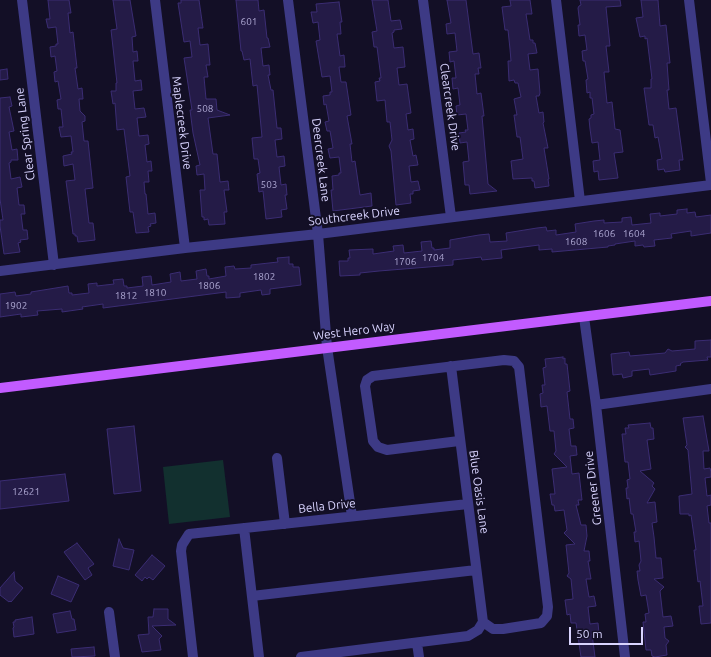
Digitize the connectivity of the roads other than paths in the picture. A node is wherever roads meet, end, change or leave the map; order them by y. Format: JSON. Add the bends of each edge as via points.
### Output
{"nodes":[{"id":1,"x":22,"y":0,"type":"edge"},
{"id":2,"x":154,"y":0,"type":"edge"},
{"id":3,"x":288,"y":0,"type":"edge"},
{"id":4,"x":423,"y":0,"type":"edge"},
{"id":5,"x":556,"y":0,"type":"edge"},
{"id":6,"x":689,"y":0,"type":"edge"},
{"id":7,"x":711,"y":184,"type":"edge"},
{"id":8,"x":580,"y":201,"type":"junction"},
{"id":9,"x":451,"y":217,"type":"junction"},
{"id":10,"x":318,"y":234,"type":"junction"},
{"id":11,"x":185,"y":248,"type":"junction"},
{"id":12,"x":54,"y":264,"type":"junction"},
{"id":13,"x":0,"y":271,"type":"edge"},
{"id":14,"x":711,"y":301,"type":"edge"},
{"id":15,"x":584,"y":316,"type":"junction"},
{"id":16,"x":327,"y":347,"type":"junction"},
{"id":17,"x":451,"y":366,"type":"junction"},
{"id":18,"x":0,"y":388,"type":"edge"},
{"id":19,"x":711,"y":389,"type":"edge"},
{"id":20,"x":596,"y":405,"type":"junction"},
{"id":21,"x":459,"y":441,"type":"junction"},
{"id":22,"x":277,"y":458,"type":"dead end"},
{"id":23,"x":468,"y":504,"type":"junction"},
{"id":24,"x":352,"y":516,"type":"junction"},
{"id":25,"x":285,"y":524,"type":"junction"},
{"id":26,"x":244,"y":528,"type":"junction"},
{"id":27,"x":476,"y":570,"type":"junction"},
{"id":28,"x":252,"y":596,"type":"junction"},
{"id":29,"x":109,"y":612,"type":"dead end"},
{"id":30,"x":483,"y":622,"type":"junction"},
{"id":31,"x":417,"y":642,"type":"junction"},
{"id":32,"x":340,"y":655,"type":"edge"},
{"id":33,"x":115,"y":657,"type":"edge"},
{"id":34,"x":193,"y":657,"type":"edge"},
{"id":35,"x":259,"y":657,"type":"edge"},
{"id":36,"x":301,"y":657,"type":"edge"},
{"id":37,"x":419,"y":657,"type":"edge"},
{"id":38,"x":625,"y":657,"type":"edge"}],
"edges":[{"from":1,"to":12,"type":"street","name":"Clear Spring Lane"},
{"from":2,"to":11,"type":"street","name":"Maplecreek Drive"},
{"from":3,"to":10,"type":"street","name":"Deercreek Lane"},
{"from":4,"to":9,"type":"street","name":"Clearcreek Drive"},
{"from":5,"to":8,"type":"street"},
{"from":6,"to":7,"type":"street"},
{"from":7,"to":8,"type":"street","name":"Southcreek Drive"},
{"from":8,"to":9,"type":"street","name":"Southcreek Drive"},
{"from":9,"to":10,"type":"street","name":"Southcreek Drive"},
{"from":10,"to":11,"type":"street","name":"Southcreek Drive"},
{"from":10,"to":16,"type":"street","name":"Deercreek Lane"},
{"from":11,"to":12,"type":"street","name":"Southcreek Drive"},
{"from":12,"to":13,"type":"street","name":"Southcreek Drive"},
{"from":14,"to":15,"type":"main road","name":"West Hero Way"},
{"from":15,"to":16,"type":"main road","name":"West Hero Way"},
{"from":15,"to":20,"type":"street","name":"Greener Drive"},
{"from":16,"to":18,"type":"main road","name":"West Hero Way"},
{"from":16,"to":24,"type":"street","name":"Deercreek Lane"},
{"from":17,"to":21,"type":"street","name":"Blue Oasis Lane"},
{"from":17,"to":21,"type":"street","via":[[373,376],[365,386],[373,441],[378,446],[387,450]]},
{"from":17,"to":30,"type":"street","via":[[504,360],[514,361],[519,367],[547,616],[541,623],[503,630],[493,629]]},
{"from":19,"to":20,"type":"street"},
{"from":20,"to":38,"type":"street","name":"Greener Drive"},
{"from":21,"to":23,"type":"street","name":"Blue Oasis Lane"},
{"from":22,"to":25,"type":"street"},
{"from":23,"to":24,"type":"street","name":"Bella Drive"},
{"from":23,"to":27,"type":"street","name":"Blue Oasis Lane"},
{"from":24,"to":25,"type":"street","name":"Bella Drive"},
{"from":25,"to":26,"type":"street","name":"Bella Drive"},
{"from":26,"to":28,"type":"street"},
{"from":26,"to":34,"type":"street","name":"Bella Drive","via":[[188,534],[182,545]]},
{"from":27,"to":28,"type":"street"},
{"from":27,"to":30,"type":"street","name":"Blue Oasis Lane"},
{"from":28,"to":35,"type":"street"},
{"from":29,"to":33,"type":"street"},
{"from":30,"to":31,"type":"street","via":[[478,630],[468,636]]},
{"from":31,"to":32,"type":"street"},
{"from":31,"to":37,"type":"street"},
{"from":32,"to":36,"type":"street"}]}
